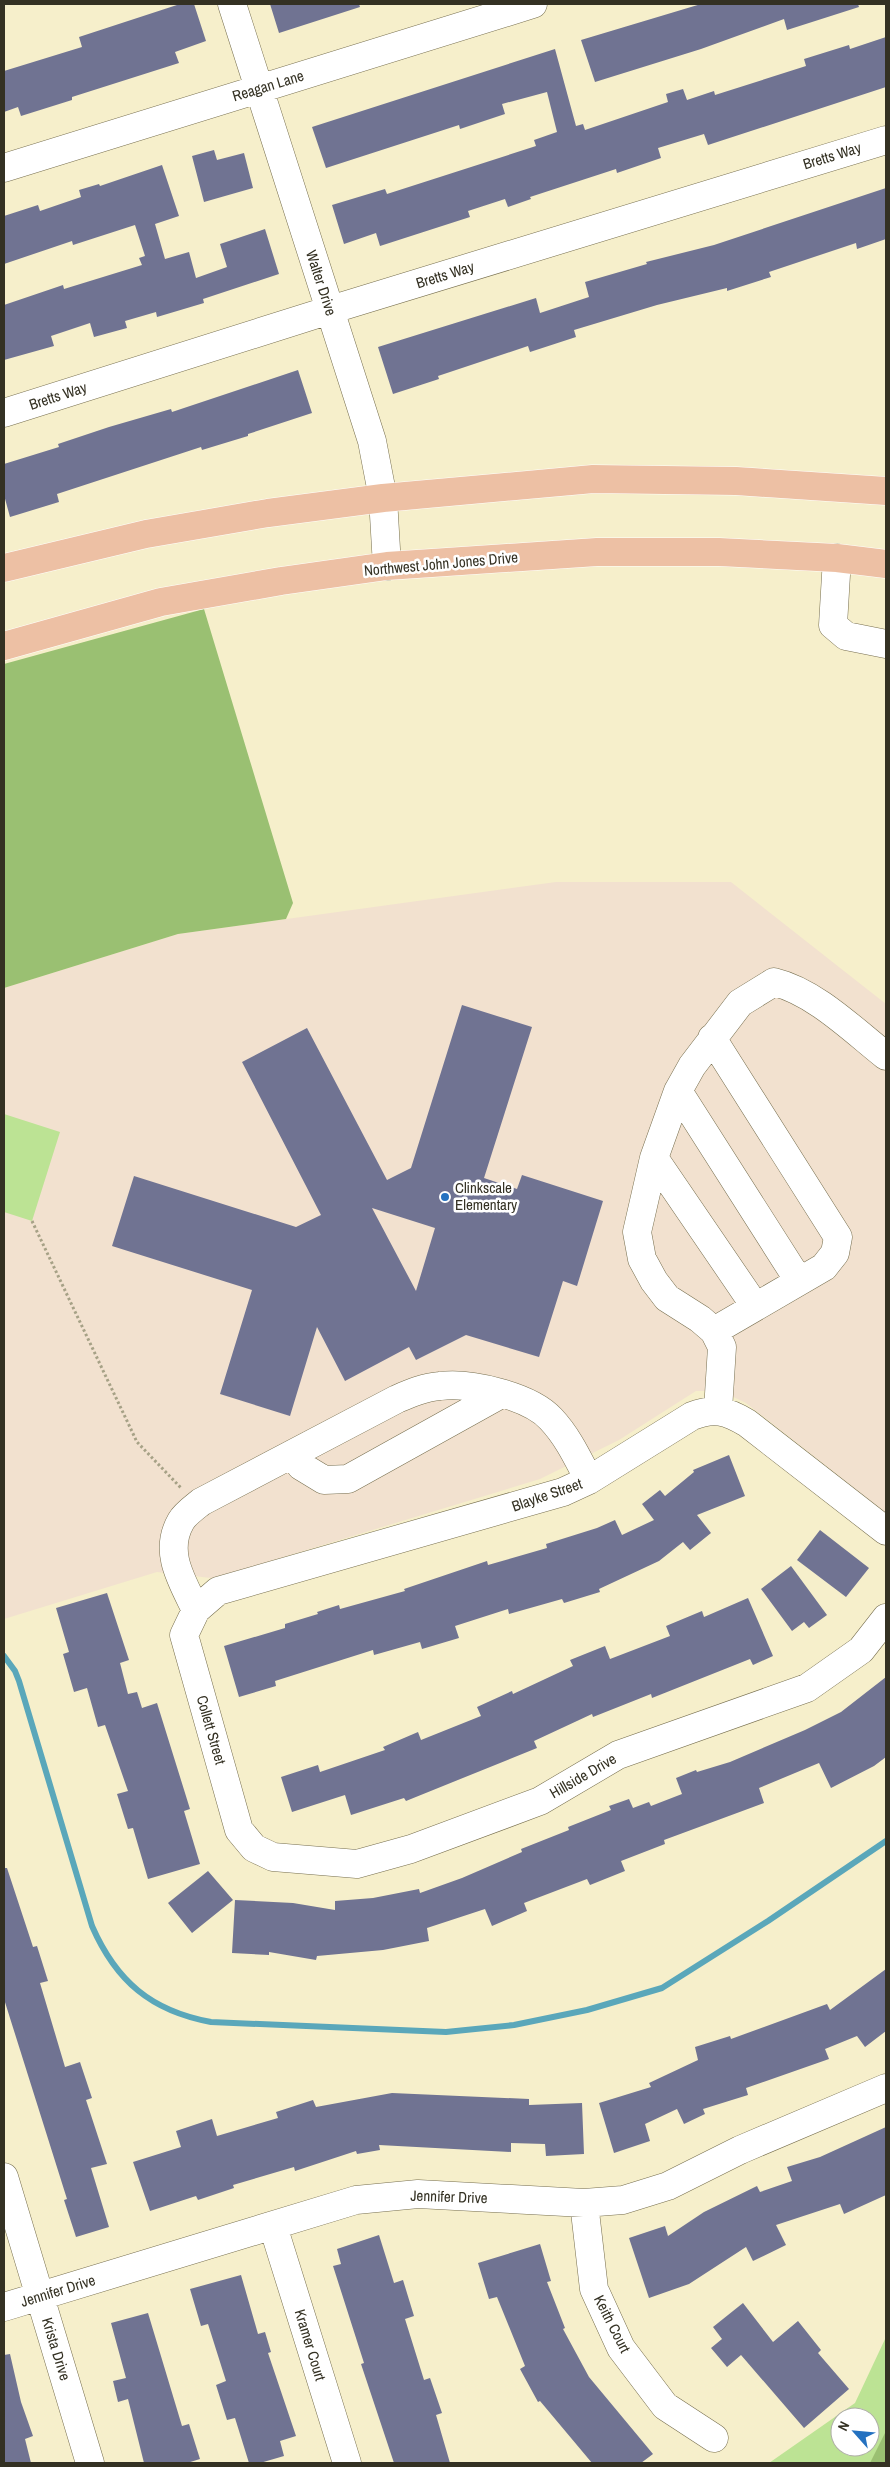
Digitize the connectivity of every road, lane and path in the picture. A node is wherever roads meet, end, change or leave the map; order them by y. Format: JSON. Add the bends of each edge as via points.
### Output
{"nodes":[{"id":1,"x":232,"y":4,"type":"edge"},
{"id":2,"x":533,"y":4,"type":"edge"},
{"id":3,"x":259,"y":88,"type":"junction"},
{"id":4,"x":886,"y":140,"type":"edge"},
{"id":5,"x":4,"y":168,"type":"edge"},
{"id":6,"x":330,"y":310,"type":"junction"},
{"id":7,"x":4,"y":413,"type":"edge"},
{"id":8,"x":886,"y":491,"type":"edge"},
{"id":9,"x":383,"y":498,"type":"junction"},
{"id":10,"x":837,"y":558,"type":"junction"},
{"id":11,"x":886,"y":564,"type":"edge"},
{"id":12,"x":387,"y":566,"type":"junction"},
{"id":13,"x":4,"y":568,"type":"edge"},
{"id":14,"x":886,"y":644,"type":"edge"},
{"id":15,"x":4,"y":646,"type":"edge"},
{"id":16,"x":712,"y":1038,"type":"junction"},
{"id":17,"x":886,"y":1056,"type":"edge"},
{"id":18,"x":678,"y":1091,"type":"junction"},
{"id":19,"x":654,"y":1158,"type":"junction"},
{"id":20,"x":32,"y":1221,"type":"dead end"},
{"id":21,"x":799,"y":1281,"type":"junction"},
{"id":22,"x":755,"y":1306,"type":"junction"},
{"id":23,"x":714,"y":1331,"type":"junction"},
{"id":24,"x":501,"y":1394,"type":"junction"},
{"id":25,"x":718,"y":1410,"type":"junction"},
{"id":26,"x":292,"y":1454,"type":"junction"},
{"id":27,"x":589,"y":1480,"type":"junction"},
{"id":28,"x":182,"y":1490,"type":"dead end"},
{"id":29,"x":886,"y":1531,"type":"edge"},
{"id":30,"x":196,"y":1610,"type":"junction"},
{"id":31,"x":886,"y":1618,"type":"edge"},
{"id":32,"x":254,"y":1848,"type":"joint"},
{"id":33,"x":886,"y":2088,"type":"edge"},
{"id":34,"x":4,"y":2177,"type":"edge"},
{"id":35,"x":584,"y":2203,"type":"junction"},
{"id":36,"x":273,"y":2226,"type":"junction"},
{"id":37,"x":40,"y":2296,"type":"junction"},
{"id":38,"x":4,"y":2307,"type":"edge"},
{"id":39,"x":714,"y":2438,"type":"dead end"},
{"id":40,"x":90,"y":2463,"type":"edge"},
{"id":41,"x":347,"y":2463,"type":"edge"}],
"edges":[{"from":1,"to":3,"type":"street","name":"Walter Drive"},
{"from":2,"to":3,"type":"street","name":"Reagan Lane"},
{"from":3,"to":5,"type":"street","name":"Reagan Lane"},
{"from":3,"to":6,"type":"street","name":"Walter Drive"},
{"from":4,"to":6,"type":"street","name":"Bretts Way"},
{"from":6,"to":7,"type":"street","name":"Bretts Way"},
{"from":6,"to":9,"type":"street","name":"Walter Drive","via":[[372,441]]},
{"from":8,"to":9,"type":"main road","via":[[736,482],[593,479]]},
{"from":9,"to":12,"type":"street","name":"Walter Drive"},
{"from":9,"to":13,"type":"main road","via":[[146,534]]},
{"from":10,"to":11,"type":"main road","name":"Northwest John Jones Drive"},
{"from":10,"to":12,"type":"main road","name":"Northwest John Jones Drive","via":[[719,552],[597,552]]},
{"from":10,"to":14,"type":"street","via":[[833,625],[846,636]]},
{"from":12,"to":15,"type":"main road","name":"Northwest John Jones Drive","via":[[162,602]]},
{"from":16,"to":17,"type":"street","via":[[740,1003],[774,982],[793,986],[812,998]]},
{"from":16,"to":18,"type":"street"},
{"from":16,"to":21,"type":"street","via":[[838,1237],[835,1254],[824,1267]]},
{"from":18,"to":19,"type":"street"},
{"from":18,"to":21,"type":"street"},
{"from":19,"to":22,"type":"street"},
{"from":19,"to":23,"type":"street","via":[[637,1232],[642,1259],[667,1298]]},
{"from":20,"to":28,"type":"path","via":[[138,1442]]},
{"from":21,"to":22,"type":"street"},
{"from":22,"to":23,"type":"street"},
{"from":23,"to":25,"type":"street","via":[[722,1347]]},
{"from":24,"to":26,"type":"street","via":[[468,1386],[441,1385],[418,1391]]},
{"from":24,"to":26,"type":"street","via":[[348,1478],[324,1480],[301,1466]]},
{"from":24,"to":27,"type":"street","via":[[524,1402],[550,1418],[571,1445]]},
{"from":25,"to":27,"type":"street","name":"Blayke Street","via":[[692,1416]]},
{"from":25,"to":29,"type":"street","via":[[747,1423]]},
{"from":26,"to":30,"type":"street","via":[[201,1502],[182,1520],[174,1542],[174,1564]]},
{"from":27,"to":30,"type":"street","name":"Blayke Street","via":[[563,1492],[218,1591]]},
{"from":30,"to":32,"type":"street","name":"Collett Street","via":[[184,1635],[239,1830]]},
{"from":31,"to":32,"type":"street","name":"Hillside Drive","via":[[861,1650],[807,1688],[618,1755],[540,1801],[411,1849],[357,1864],[272,1857]]},
{"from":33,"to":35,"type":"street","name":"Jennifer Drive","via":[[740,2150],[668,2186],[623,2200]]},
{"from":34,"to":37,"type":"street","name":"Krista Drive"},
{"from":35,"to":36,"type":"street","name":"Jennifer Drive","via":[[418,2194],[389,2196],[356,2200]]},
{"from":35,"to":39,"type":"street","name":"Keith Court","via":[[594,2289],[621,2348],[665,2406]]},
{"from":36,"to":37,"type":"street","name":"Jennifer Drive"},
{"from":36,"to":41,"type":"street","name":"Kramer Court"},
{"from":37,"to":38,"type":"street","name":"Jennifer Drive"},
{"from":37,"to":40,"type":"street","name":"Krista Drive"}]}
